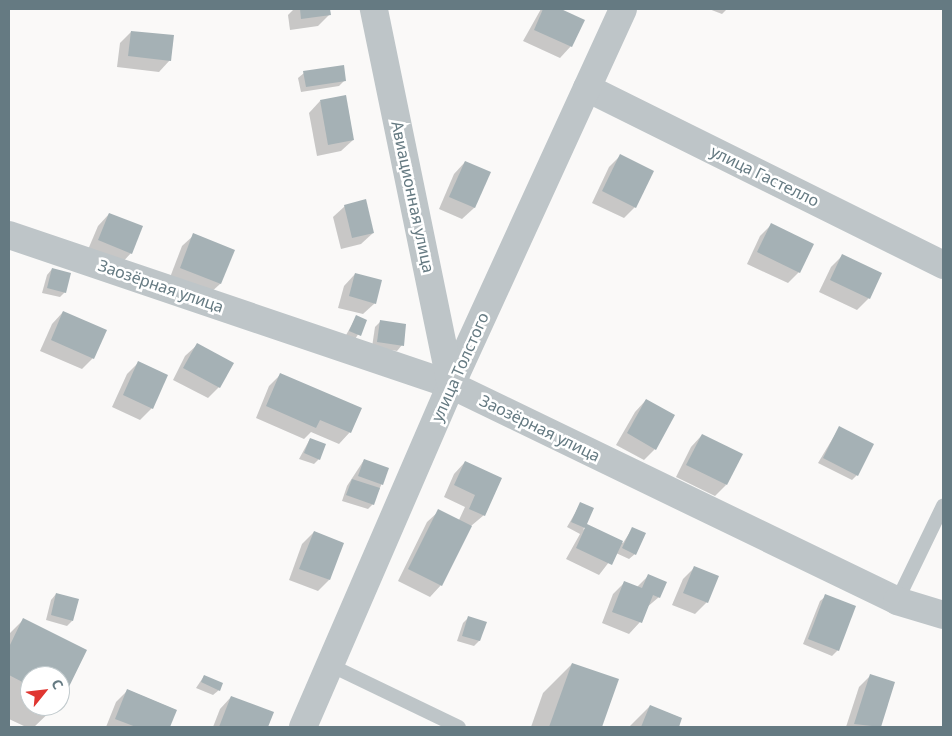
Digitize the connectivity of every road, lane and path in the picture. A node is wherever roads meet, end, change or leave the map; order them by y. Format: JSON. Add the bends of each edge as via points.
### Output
{"nodes":[{"id":1,"x":374,"y":9,"type":"edge"},
{"id":2,"x":623,"y":9,"type":"edge"},
{"id":3,"x":587,"y":88,"type":"junction"},
{"id":4,"x":9,"y":235,"type":"edge"},
{"id":5,"x":943,"y":265,"type":"edge"},
{"id":6,"x":451,"y":385,"type":"junction"},
{"id":7,"x":943,"y":506,"type":"edge"},
{"id":8,"x":897,"y":601,"type":"junction"},
{"id":9,"x":943,"y":614,"type":"edge"},
{"id":10,"x":330,"y":665,"type":"junction"},
{"id":11,"x":303,"y":727,"type":"edge"},
{"id":12,"x":459,"y":727,"type":"edge"}],
"edges":[{"from":1,"to":6,"type":"street","name":"Авиационная улица"},
{"from":2,"to":3,"type":"street","name":"улица Толстого"},
{"from":3,"to":5,"type":"street","name":"улица Гастелло"},
{"from":3,"to":6,"type":"street","name":"улица Толстого"},
{"from":4,"to":6,"type":"street","name":"Заозёрная улица"},
{"from":6,"to":8,"type":"street","name":"Заозёрная улица"},
{"from":6,"to":10,"type":"street","name":"улица Толстого"},
{"from":7,"to":8,"type":"lane"},
{"from":8,"to":9,"type":"street","name":"Заозёрная улица"},
{"from":10,"to":11,"type":"street","name":"улица Толстого"},
{"from":10,"to":12,"type":"lane"}]}
